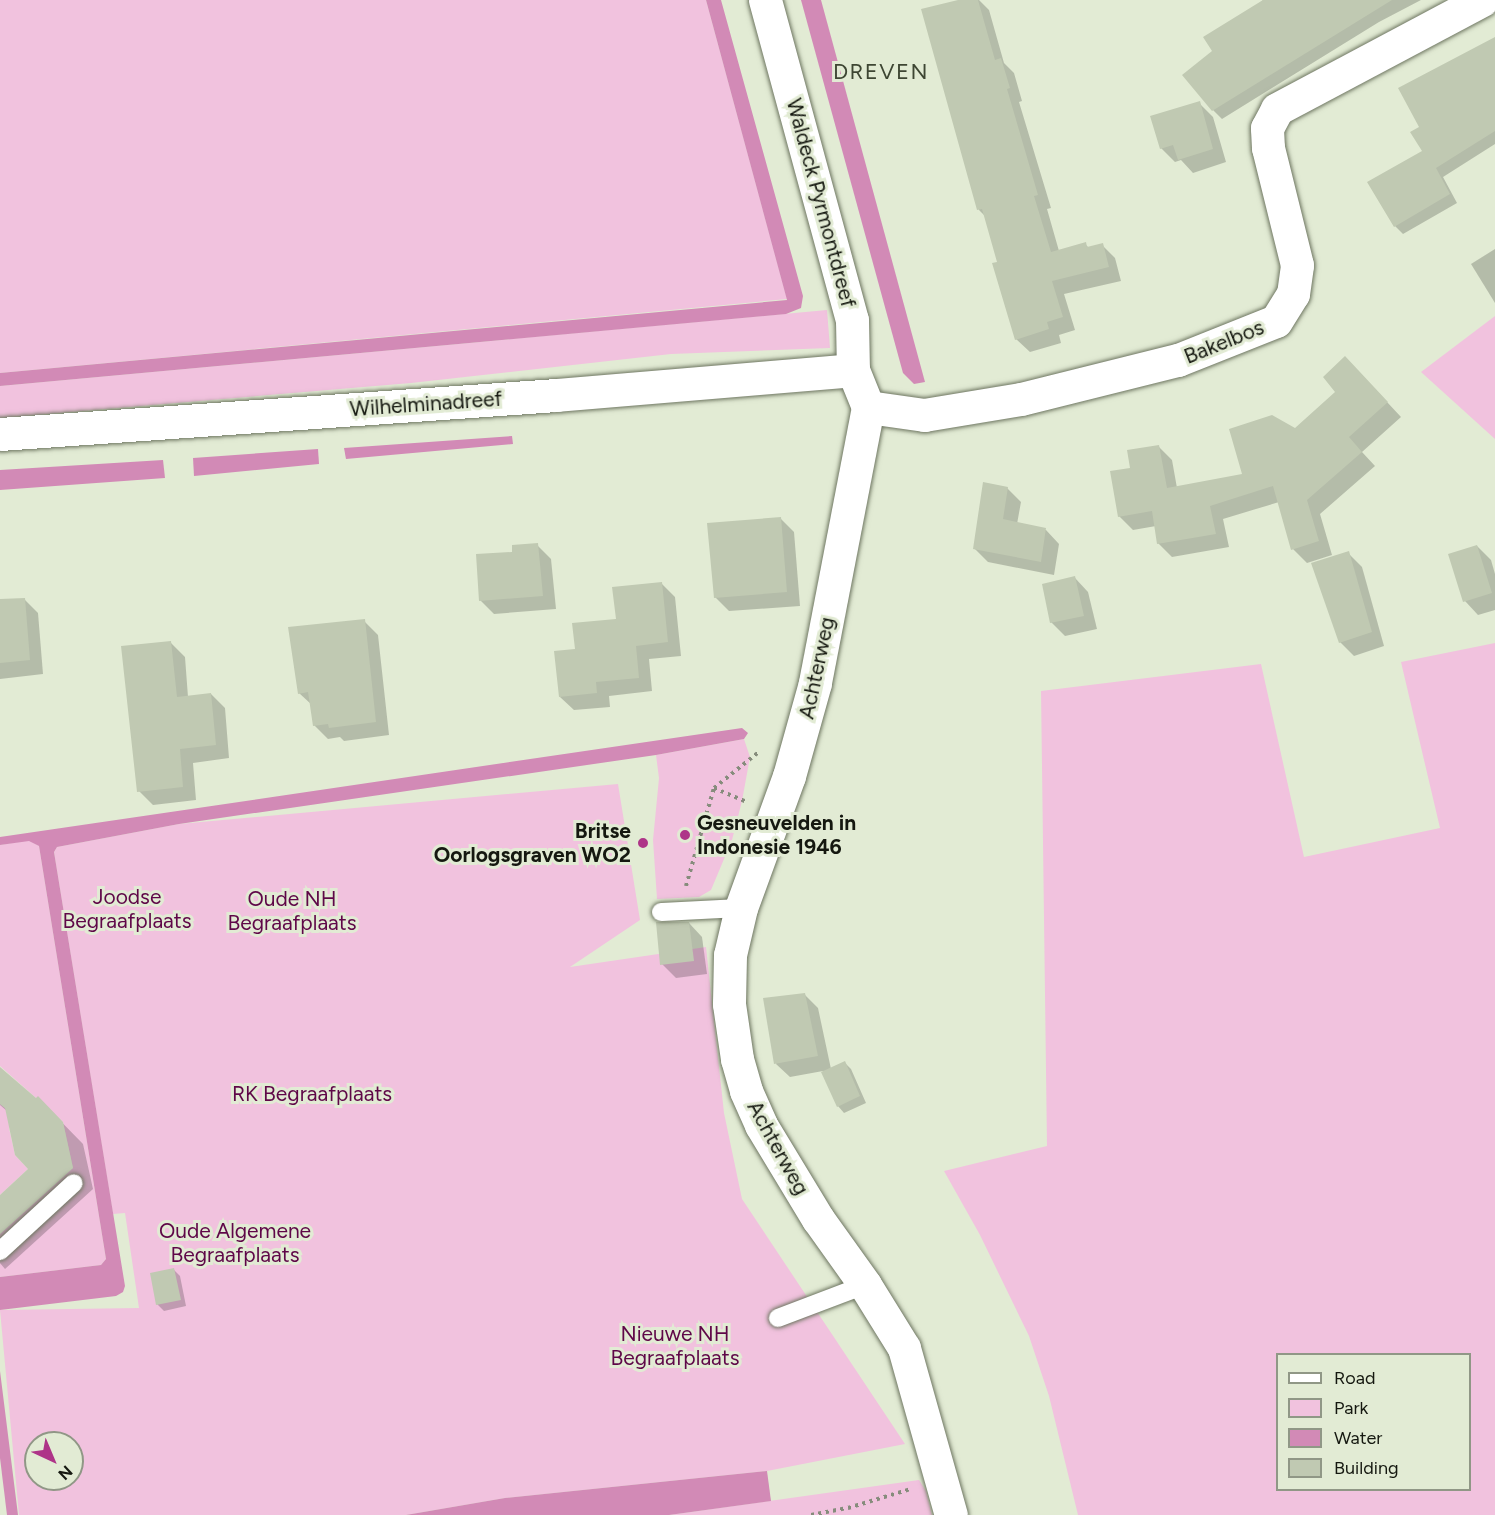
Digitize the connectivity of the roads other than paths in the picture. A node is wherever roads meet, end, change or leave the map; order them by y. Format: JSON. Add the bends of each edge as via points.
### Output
{"nodes":[{"id":1,"x":765,"y":0,"type":"edge"},
{"id":2,"x":1482,"y":0,"type":"edge"},
{"id":3,"x":853,"y":370,"type":"junction"},
{"id":4,"x":868,"y":407,"type":"junction"},
{"id":5,"x":0,"y":434,"type":"edge"},
{"id":6,"x":741,"y":908,"type":"junction"},
{"id":7,"x":661,"y":912,"type":"dead end"},
{"id":8,"x":74,"y":1184,"type":"dead end"},
{"id":9,"x":0,"y":1251,"type":"edge"},
{"id":10,"x":865,"y":1285,"type":"junction"},
{"id":11,"x":778,"y":1318,"type":"dead end"},
{"id":12,"x":951,"y":1515,"type":"edge"}],
"edges":[{"from":1,"to":3,"type":"street","name":"Waldeck Pyrmontdreef","via":[[852,320]]},
{"from":2,"to":4,"type":"street","name":"Bakelbos","via":[[1277,109],[1267,128],[1268,148],[1297,265],[1293,294],[1276,321],[1178,360],[1021,399],[924,415]]},
{"from":3,"to":4,"type":"street","name":"Waldeck Pyrmontdreef"},
{"from":3,"to":5,"type":"street","name":"Wilhelminadreef"},
{"from":4,"to":6,"type":"street","name":"Achterweg","via":[[806,723]]},
{"from":6,"to":7,"type":"lane"},
{"from":6,"to":10,"type":"street","name":"Achterweg","via":[[730,955],[729,1004],[746,1091],[761,1125],[818,1219]]},
{"from":8,"to":9,"type":"lane"},
{"from":10,"to":11,"type":"lane"},
{"from":10,"to":12,"type":"street","name":"Achterweg","via":[[904,1348]]}]}
